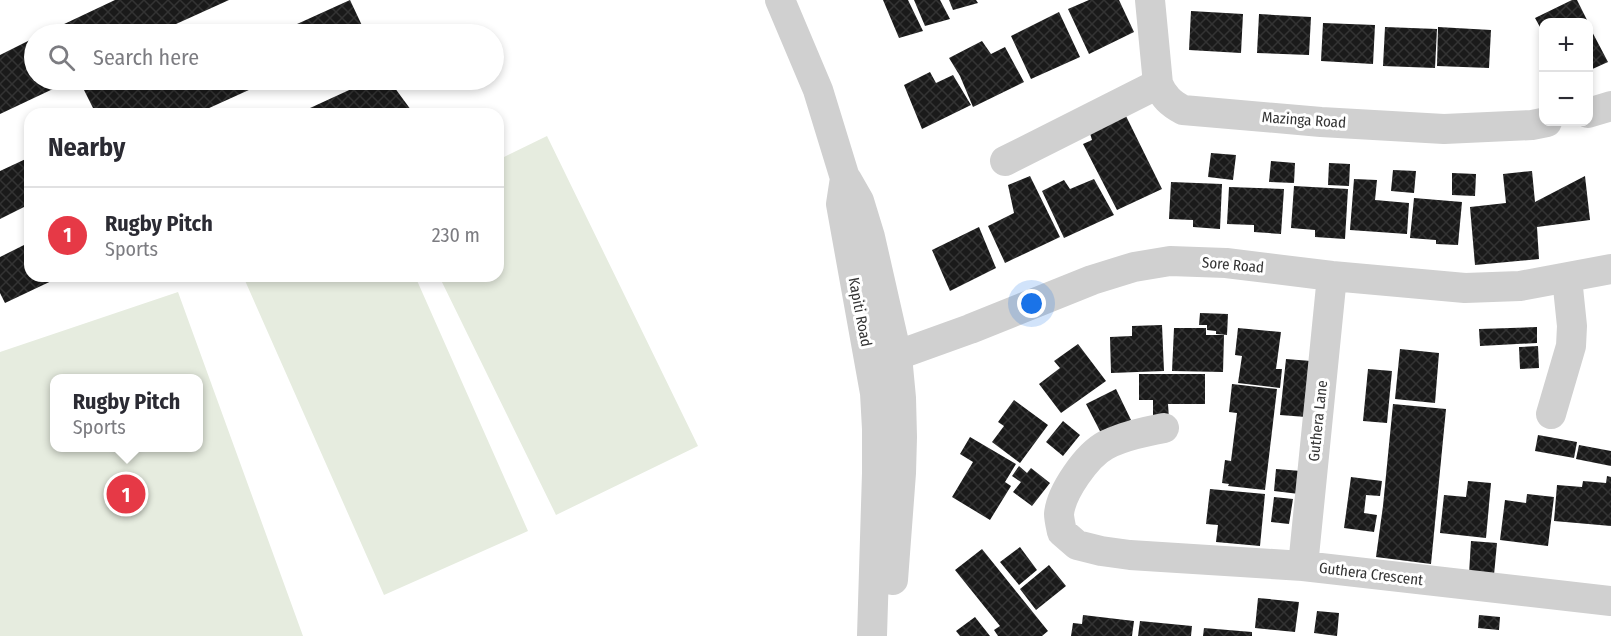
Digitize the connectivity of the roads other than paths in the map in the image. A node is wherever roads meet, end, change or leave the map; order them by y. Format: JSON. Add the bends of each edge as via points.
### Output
{"nodes":[{"id":1,"x":1150,"y":0,"type":"edge"},
{"id":2,"x":785,"y":2,"type":"edge"},
{"id":3,"x":1158,"y":84,"type":"junction"},
{"id":4,"x":1611,"y":106,"type":"edge"},
{"id":5,"x":1593,"y":111,"type":"edge"},
{"id":6,"x":1539,"y":123,"type":"edge"},
{"id":7,"x":1005,"y":161,"type":"dead end"},
{"id":8,"x":1611,"y":269,"type":"edge"},
{"id":9,"x":1332,"y":276,"type":"junction"},
{"id":10,"x":1567,"y":278,"type":"junction"},
{"id":11,"x":883,"y":361,"type":"junction"},
{"id":12,"x":1551,"y":414,"type":"dead end"},
{"id":13,"x":1164,"y":428,"type":"dead end"},
{"id":14,"x":1303,"y":566,"type":"junction"},
{"id":15,"x":1611,"y":601,"type":"edge"},
{"id":16,"x":872,"y":636,"type":"edge"},
{"id":17,"x":890,"y":636,"type":"edge"}],
"edges":[{"from":1,"to":3,"type":"street"},
{"from":2,"to":11,"type":"street","name":"Kapiti Road","via":[[845,178],[841,204]]},
{"from":3,"to":6,"type":"street","name":"Mazinga Road","via":[[1163,96],[1183,110],[1444,129]]},
{"from":3,"to":7,"type":"street"},
{"from":4,"to":5,"type":"street"},
{"from":8,"to":10,"type":"street","name":"Sore Road"},
{"from":9,"to":10,"type":"street","name":"Sore Road","via":[[1465,288],[1520,286]]},
{"from":9,"to":11,"type":"street","name":"Sore Road","via":[[1226,263],[1170,261],[1134,267]]},
{"from":9,"to":14,"type":"street","name":"Guthera Lane"},
{"from":10,"to":12,"type":"street","via":[[1571,346]]},
{"from":11,"to":16,"type":"street","name":"Kapiti Road","via":[[875,393]]},
{"from":11,"to":17,"type":"street","via":[[902,437]]},
{"from":13,"to":14,"type":"street","name":"Guthera Crescent","via":[[1132,434],[1104,446],[1080,468],[1066,491],[1059,514],[1062,532],[1077,545],[1101,551]]},
{"from":14,"to":15,"type":"street","name":"Guthera Crescent"}]}
